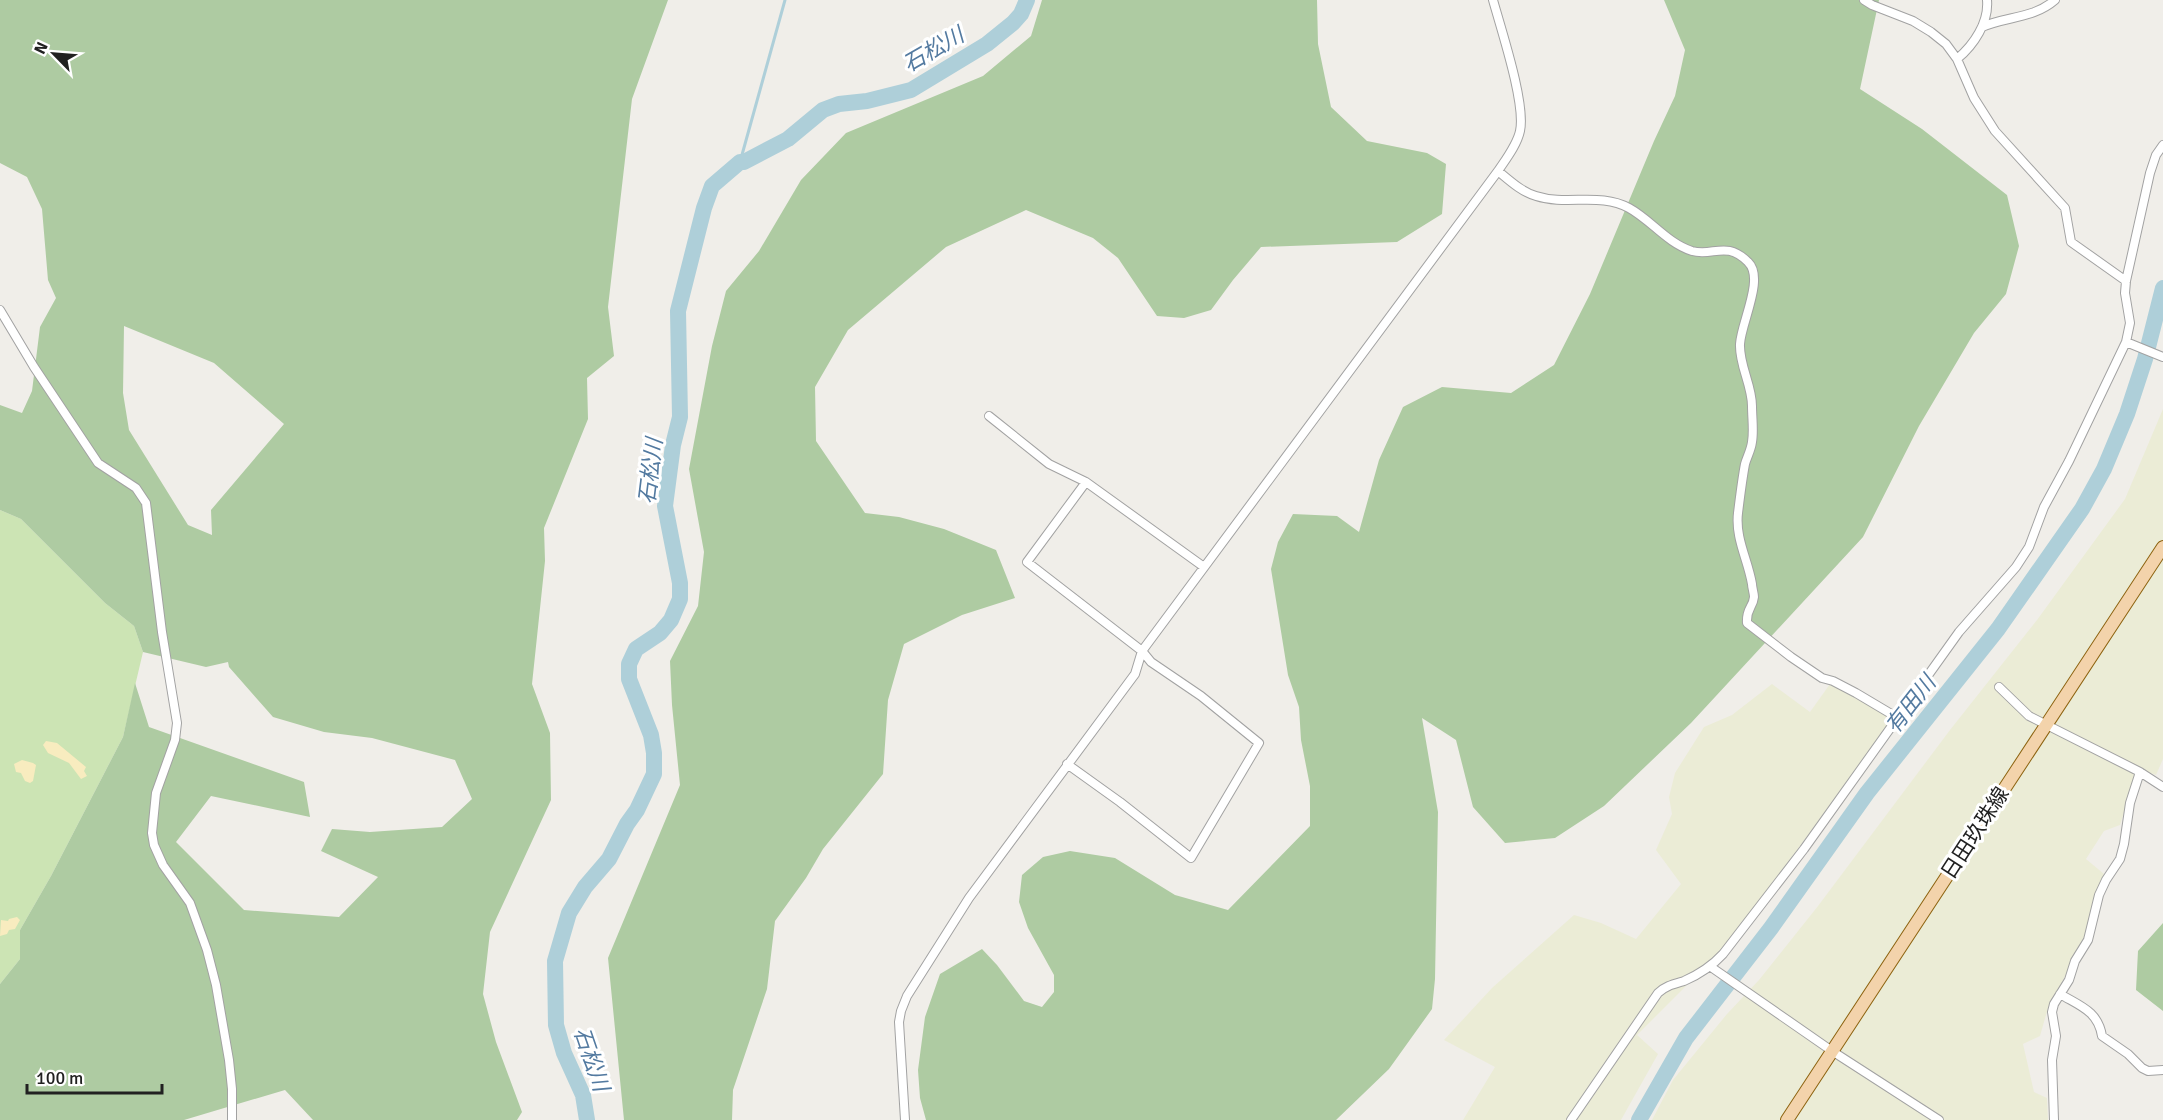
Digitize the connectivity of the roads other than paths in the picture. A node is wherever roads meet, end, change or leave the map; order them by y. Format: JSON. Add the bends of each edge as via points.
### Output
{"nodes":[{"id":1,"x":1493,"y":0,"type":"edge"},
{"id":2,"x":1864,"y":0,"type":"edge"},
{"id":3,"x":1987,"y":0,"type":"edge"},
{"id":4,"x":2055,"y":0,"type":"edge"},
{"id":5,"x":1982,"y":27,"type":"junction"},
{"id":6,"x":1957,"y":59,"type":"junction"},
{"id":7,"x":2163,"y":145,"type":"edge"},
{"id":8,"x":1498,"y":171,"type":"junction"},
{"id":9,"x":2126,"y":280,"type":"junction"},
{"id":10,"x":0,"y":310,"type":"edge"},
{"id":11,"x":2126,"y":342,"type":"junction"},
{"id":12,"x":2163,"y":357,"type":"edge"},
{"id":13,"x":989,"y":416,"type":"dead end"},
{"id":14,"x":1086,"y":482,"type":"junction"},
{"id":15,"x":2163,"y":547,"type":"edge"},
{"id":16,"x":1203,"y":567,"type":"junction"},
{"id":17,"x":1142,"y":651,"type":"junction"},
{"id":18,"x":1999,"y":687,"type":"dead end"},
{"id":19,"x":1898,"y":718,"type":"junction"},
{"id":20,"x":2046,"y":726,"type":"junction"},
{"id":21,"x":1067,"y":764,"type":"junction"},
{"id":22,"x":2140,"y":772,"type":"junction"},
{"id":23,"x":2163,"y":787,"type":"edge"},
{"id":24,"x":1711,"y":967,"type":"junction"},
{"id":25,"x":2060,"y":994,"type":"junction"},
{"id":26,"x":1832,"y":1051,"type":"junction"},
{"id":27,"x":2163,"y":1070,"type":"edge"},
{"id":28,"x":232,"y":1120,"type":"edge"},
{"id":29,"x":905,"y":1120,"type":"edge"},
{"id":30,"x":1571,"y":1120,"type":"edge"},
{"id":31,"x":1787,"y":1120,"type":"edge"},
{"id":32,"x":1940,"y":1120,"type":"edge"},
{"id":33,"x":2054,"y":1120,"type":"edge"}],
"edges":[{"from":1,"to":8,"type":"street","via":[[1521,108],[1520,130]]},
{"from":2,"to":6,"type":"street","via":[[1931,32]]},
{"from":3,"to":5,"type":"street"},
{"from":4,"to":5,"type":"street","via":[[2032,15],[1998,20]]},
{"from":5,"to":6,"type":"street"},
{"from":6,"to":9,"type":"street","via":[[1974,98],[1995,131],[2065,208],[2071,242]]},
{"from":7,"to":9,"type":"street","via":[[2150,173]]},
{"from":8,"to":16,"type":"street"},
{"from":8,"to":19,"type":"street","via":[[1536,197],[1617,202],[1694,252],[1725,249],[1748,262],[1754,278],[1740,333],[1740,349],[1752,401],[1752,442],[1737,516],[1754,597],[1746,613],[1747,623],[1822,678]]},
{"from":9,"to":11,"type":"street","via":[[2130,323]]},
{"from":10,"to":28,"type":"street","via":[[98,463],[136,488],[146,504],[177,723],[156,793],[152,833],[163,865],[190,903],[207,950],[229,1060]]},
{"from":11,"to":12,"type":"street"},
{"from":11,"to":19,"type":"street","via":[[2044,507],[2029,547],[1959,632]]},
{"from":13,"to":14,"type":"street","via":[[1049,465]]},
{"from":14,"to":16,"type":"street"},
{"from":14,"to":17,"type":"street","via":[[1027,562]]},
{"from":15,"to":20,"type":"main road","name":"日田玖珠線"},
{"from":16,"to":17,"type":"street"},
{"from":17,"to":21,"type":"street","via":[[1135,674]]},
{"from":17,"to":21,"type":"street","via":[[1151,662],[1259,743],[1197,850],[1191,858]]},
{"from":18,"to":20,"type":"street","via":[[2028,716]]},
{"from":19,"to":24,"type":"street","via":[[1804,849]]},
{"from":20,"to":22,"type":"street"},
{"from":20,"to":26,"type":"main road","name":"日田玖珠線"},
{"from":21,"to":29,"type":"street","via":[[969,898],[906,996],[899,1022]]},
{"from":22,"to":23,"type":"street"},
{"from":22,"to":25,"type":"street","via":[[2120,859],[2099,895],[2088,940]]},
{"from":24,"to":26,"type":"street"},
{"from":24,"to":30,"type":"street","via":[[1658,993]]},
{"from":25,"to":27,"type":"street","via":[[2092,1014],[2100,1023],[2102,1036],[2142,1068]]},
{"from":25,"to":33,"type":"street","via":[[2052,1012],[2056,1036],[2052,1060]]},
{"from":26,"to":31,"type":"main road","name":"日田玖珠線"},
{"from":26,"to":32,"type":"street"}]}
